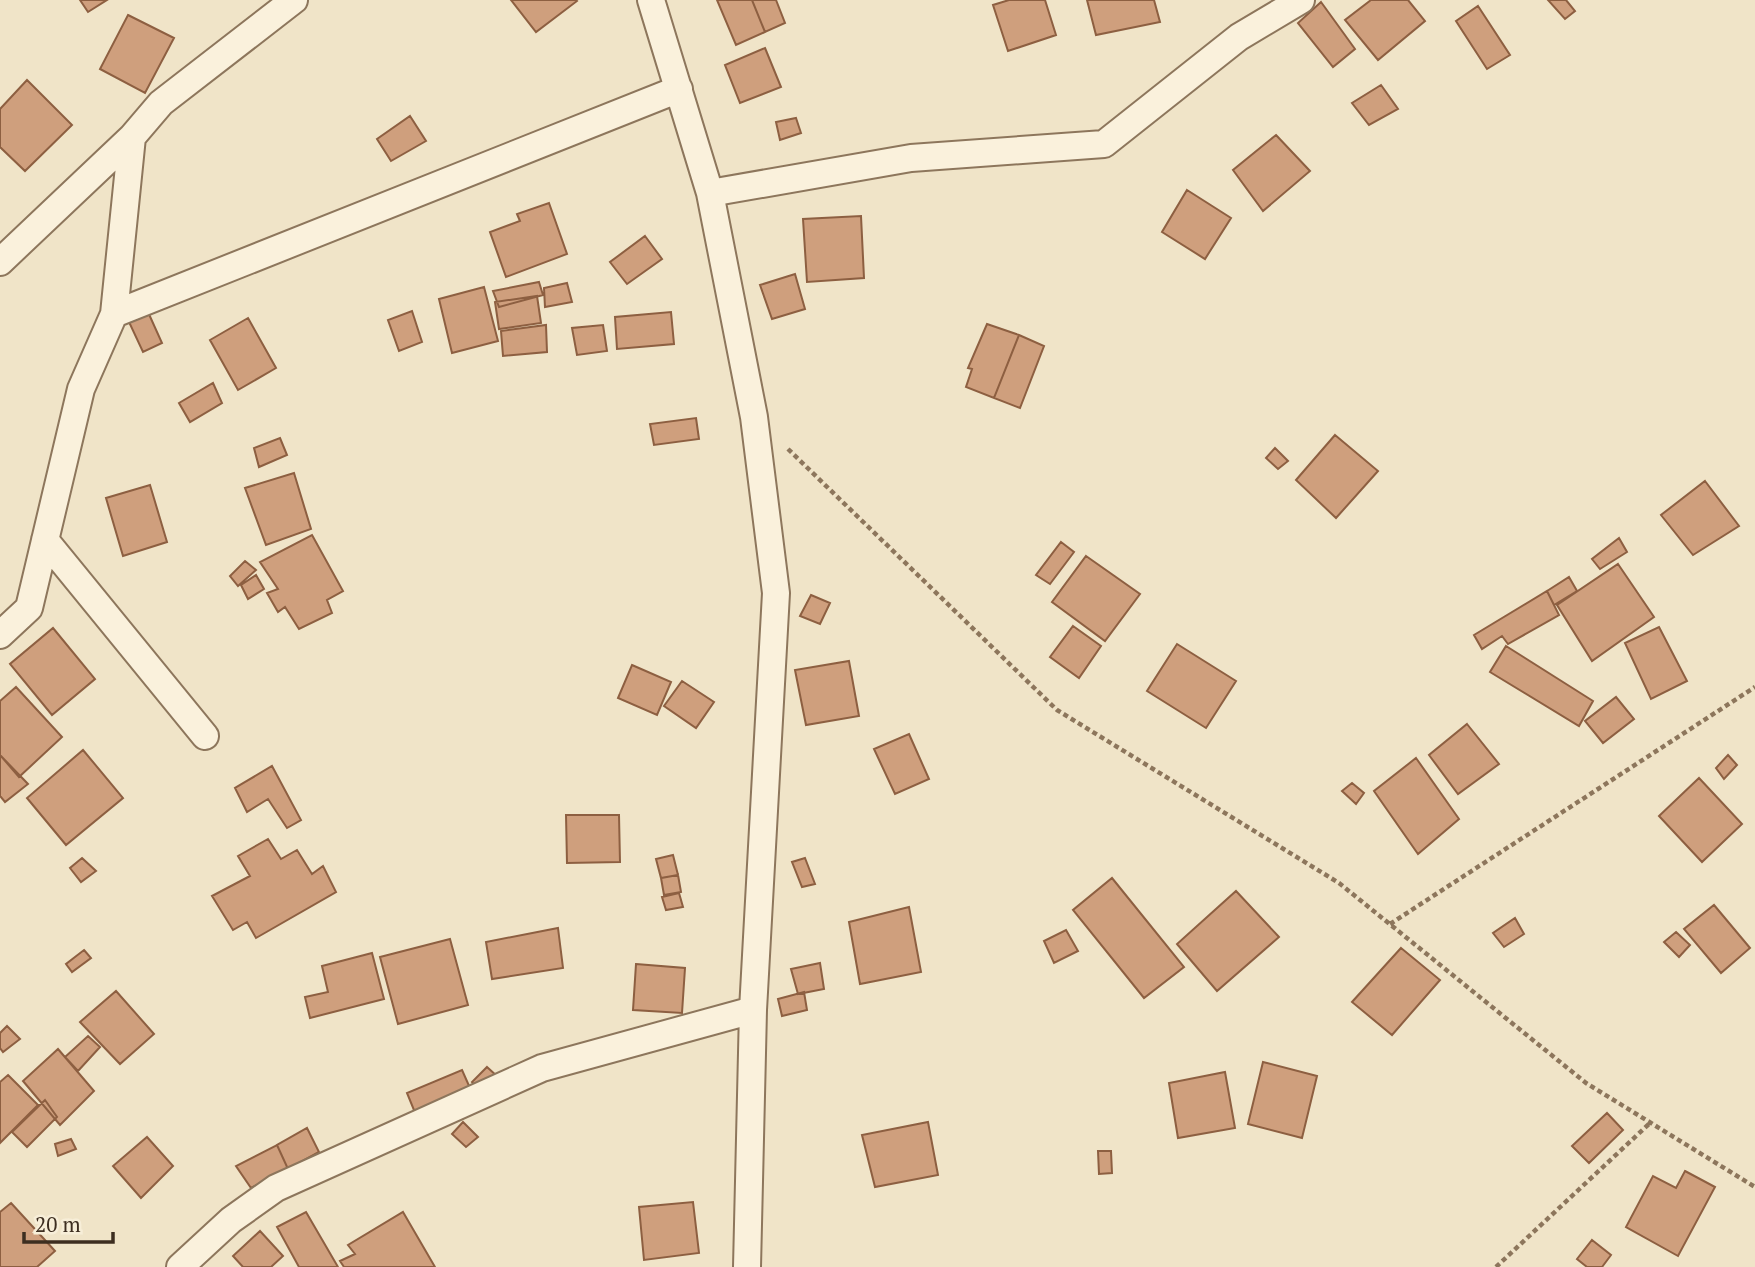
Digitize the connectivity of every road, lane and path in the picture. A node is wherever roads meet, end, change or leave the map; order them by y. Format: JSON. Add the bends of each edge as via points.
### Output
{"nodes":[{"id":1,"x":294,"y":0,"type":"edge"},
{"id":2,"x":1301,"y":0,"type":"edge"},
{"id":3,"x":659,"y":3,"type":"edge"},
{"id":4,"x":679,"y":89,"type":"junction"},
{"id":5,"x":132,"y":137,"type":"junction"},
{"id":6,"x":710,"y":192,"type":"junction"},
{"id":7,"x":0,"y":262,"type":"edge"},
{"id":8,"x":114,"y":314,"type":"junction"},
{"id":9,"x":754,"y":417,"type":"junction"},
{"id":10,"x":45,"y":540,"type":"junction"},
{"id":11,"x":0,"y":635,"type":"edge"},
{"id":12,"x":1755,"y":687,"type":"edge"},
{"id":13,"x":205,"y":736,"type":"dead end"},
{"id":14,"x":1390,"y":924,"type":"junction"},
{"id":15,"x":753,"y":1010,"type":"junction"},
{"id":16,"x":1650,"y":1123,"type":"junction"},
{"id":17,"x":1755,"y":1187,"type":"edge"},
{"id":18,"x":180,"y":1267,"type":"edge"},
{"id":19,"x":747,"y":1267,"type":"edge"},
{"id":20,"x":1496,"y":1267,"type":"edge"}],
"edges":[{"from":1,"to":5,"type":"street","via":[[161,103]]},
{"from":2,"to":6,"type":"street","via":[[1239,37],[1104,144],[911,158]]},
{"from":3,"to":4,"type":"street"},
{"from":4,"to":6,"type":"street"},
{"from":4,"to":8,"type":"street"},
{"from":5,"to":7,"type":"street"},
{"from":5,"to":8,"type":"street"},
{"from":6,"to":9,"type":"street"},
{"from":8,"to":10,"type":"street","via":[[81,389]]},
{"from":9,"to":14,"type":"path","via":[[1057,710],[1339,883]]},
{"from":9,"to":15,"type":"street","via":[[776,593]]},
{"from":10,"to":11,"type":"street","via":[[29,608]]},
{"from":10,"to":13,"type":"street"},
{"from":12,"to":14,"type":"path"},
{"from":14,"to":16,"type":"path","via":[[1586,1083]]},
{"from":15,"to":18,"type":"street","via":[[542,1068],[276,1188]]},
{"from":15,"to":19,"type":"street"},
{"from":16,"to":17,"type":"path"},
{"from":16,"to":20,"type":"path"}]}
